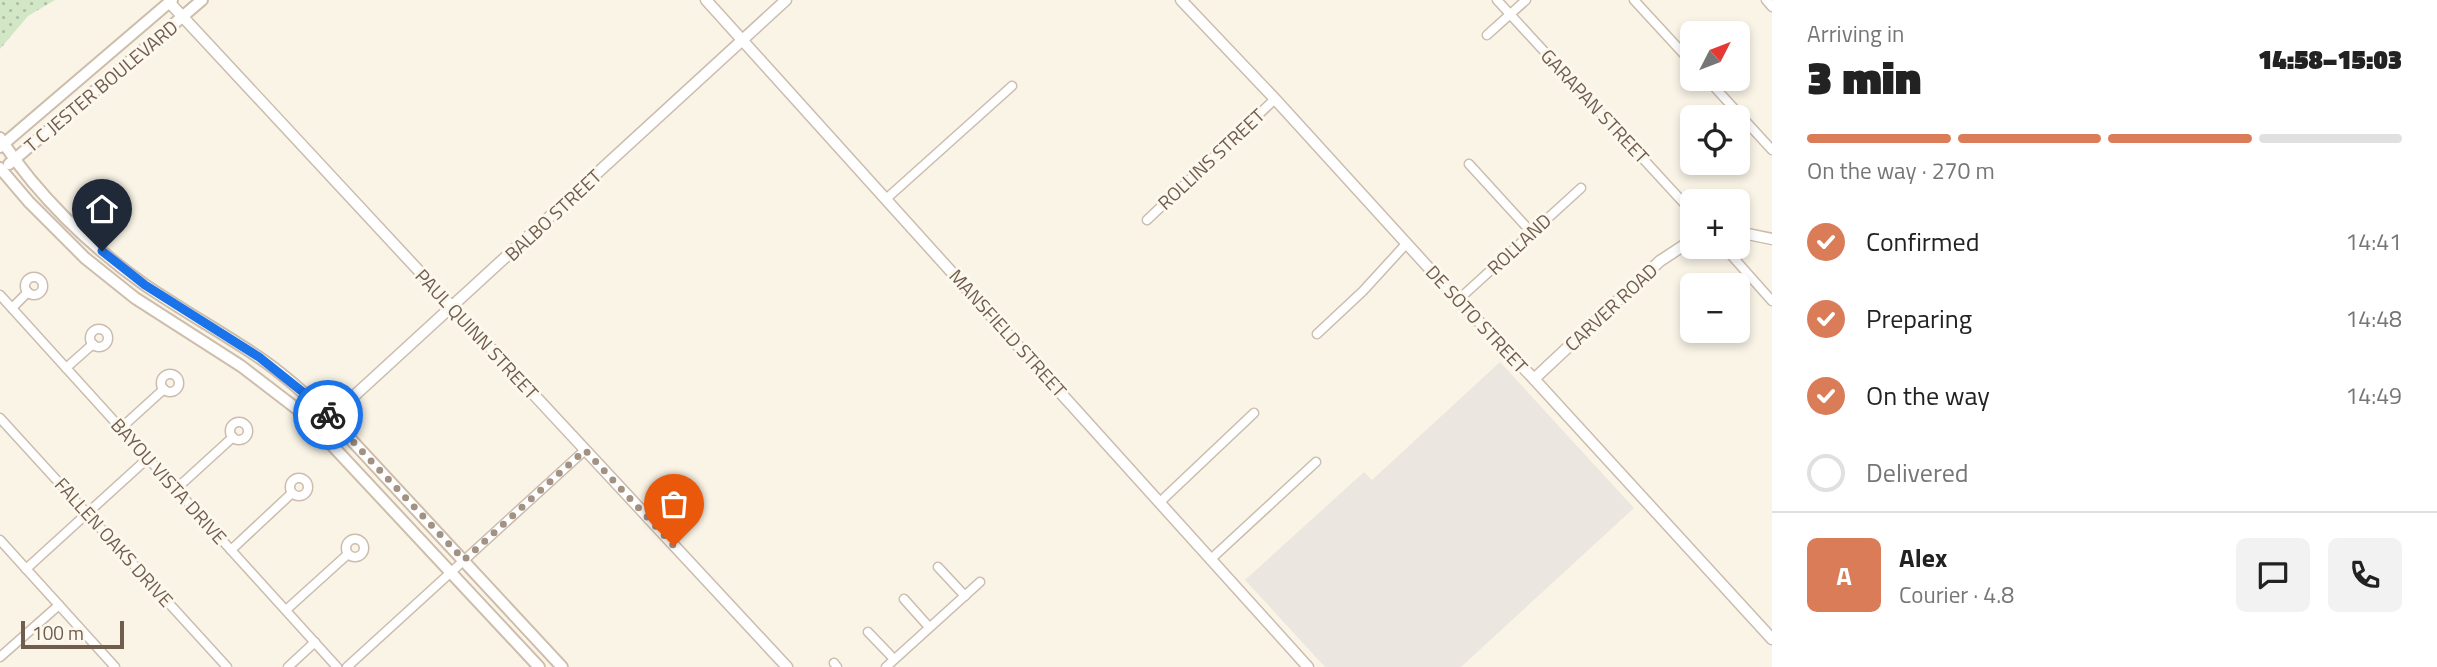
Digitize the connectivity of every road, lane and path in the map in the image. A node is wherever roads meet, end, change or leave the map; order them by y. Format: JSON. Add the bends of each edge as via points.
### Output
{"nodes":[{"id":1,"x":202,"y":0,"type":"edge"},
{"id":2,"x":706,"y":0,"type":"edge"},
{"id":3,"x":786,"y":0,"type":"edge"},
{"id":4,"x":1181,"y":0,"type":"edge"},
{"id":5,"x":1497,"y":0,"type":"edge"},
{"id":6,"x":1526,"y":0,"type":"edge"},
{"id":7,"x":1634,"y":0,"type":"edge"},
{"id":8,"x":1766,"y":0,"type":"edge"},
{"id":9,"x":170,"y":1,"type":"edge"},
{"id":10,"x":1772,"y":7,"type":"edge"},
{"id":11,"x":1510,"y":15,"type":"junction"},
{"id":12,"x":183,"y":17,"type":"junction"},
{"id":13,"x":1488,"y":35,"type":"dead end"},
{"id":14,"x":743,"y":40,"type":"junction"},
{"id":15,"x":1680,"y":50,"type":"edge"},
{"id":16,"x":1012,"y":86,"type":"dead end"},
{"id":17,"x":1718,"y":91,"type":"edge"},
{"id":18,"x":1275,"y":99,"type":"junction"},
{"id":19,"x":1,"y":143,"type":"edge"},
{"id":20,"x":1772,"y":150,"type":"edge"},
{"id":21,"x":15,"y":159,"type":"junction"},
{"id":22,"x":1469,"y":164,"type":"dead end"},
{"id":23,"x":1,"y":171,"type":"edge"},
{"id":24,"x":1581,"y":188,"type":"dead end"},
{"id":25,"x":886,"y":199,"type":"junction"},
{"id":26,"x":1680,"y":199,"type":"edge"},
{"id":27,"x":1147,"y":220,"type":"dead end"},
{"id":28,"x":1532,"y":233,"type":"junction"},
{"id":29,"x":1750,"y":234,"type":"edge"},
{"id":30,"x":1772,"y":239,"type":"edge"},
{"id":31,"x":1406,"y":244,"type":"junction"},
{"id":32,"x":96,"y":246,"type":"junction"},
{"id":33,"x":1680,"y":248,"type":"edge"},
{"id":34,"x":85,"y":258,"type":"junction"},
{"id":35,"x":1735,"y":259,"type":"edge"},
{"id":36,"x":28,"y":292,"type":"dead end"},
{"id":37,"x":0,"y":295,"type":"edge"},
{"id":38,"x":1458,"y":300,"type":"junction"},
{"id":39,"x":1772,"y":301,"type":"edge"},
{"id":40,"x":12,"y":307,"type":"junction"},
{"id":41,"x":453,"y":307,"type":"junction"},
{"id":42,"x":215,"y":329,"type":"junction"},
{"id":43,"x":1317,"y":334,"type":"dead end"},
{"id":44,"x":206,"y":343,"type":"junction"},
{"id":45,"x":93,"y":344,"type":"dead end"},
{"id":46,"x":66,"y":368,"type":"junction"},
{"id":47,"x":1534,"y":379,"type":"junction"},
{"id":48,"x":164,"y":389,"type":"dead end"},
{"id":49,"x":1254,"y":413,"type":"dead end"},
{"id":50,"x":0,"y":418,"type":"edge"},
{"id":51,"x":331,"y":418,"type":"junction"},
{"id":52,"x":121,"y":428,"type":"junction"},
{"id":53,"x":318,"y":429,"type":"junction"},
{"id":54,"x":233,"y":437,"type":"dead end"},
{"id":55,"x":585,"y":450,"type":"junction"},
{"id":56,"x":148,"y":458,"type":"junction"},
{"id":57,"x":1316,"y":462,"type":"dead end"},
{"id":58,"x":176,"y":489,"type":"junction"},
{"id":59,"x":292,"y":493,"type":"dead end"},
{"id":60,"x":1160,"y":502,"type":"junction"},
{"id":61,"x":87,"y":514,"type":"junction"},
{"id":62,"x":0,"y":540,"type":"edge"},
{"id":63,"x":231,"y":550,"type":"junction"},
{"id":64,"x":348,"y":554,"type":"dead end"},
{"id":65,"x":1211,"y":559,"type":"junction"},
{"id":66,"x":464,"y":560,"type":"junction"},
{"id":67,"x":938,"y":567,"type":"dead end"},
{"id":68,"x":26,"y":569,"type":"junction"},
{"id":69,"x":451,"y":571,"type":"junction"},
{"id":70,"x":980,"y":582,"type":"dead end"},
{"id":71,"x":965,"y":596,"type":"junction"},
{"id":72,"x":904,"y":599,"type":"dead end"},
{"id":73,"x":59,"y":605,"type":"junction"},
{"id":74,"x":286,"y":610,"type":"junction"},
{"id":75,"x":929,"y":627,"type":"junction"},
{"id":76,"x":868,"y":632,"type":"dead end"},
{"id":77,"x":1772,"y":639,"type":"edge"},
{"id":78,"x":315,"y":642,"type":"junction"},
{"id":79,"x":0,"y":657,"type":"edge"},
{"id":80,"x":894,"y":659,"type":"junction"},
{"id":81,"x":116,"y":667,"type":"edge"},
{"id":82,"x":227,"y":667,"type":"edge"},
{"id":83,"x":288,"y":667,"type":"edge"},
{"id":84,"x":337,"y":667,"type":"edge"},
{"id":85,"x":347,"y":667,"type":"edge"},
{"id":86,"x":540,"y":667,"type":"edge"},
{"id":87,"x":562,"y":667,"type":"edge"},
{"id":88,"x":787,"y":667,"type":"edge"},
{"id":89,"x":886,"y":667,"type":"edge"},
{"id":90,"x":1308,"y":667,"type":"edge"}],
"edges":[{"from":1,"to":12,"type":"main road","name":"T C JESTER BOULEVARD"},
{"from":2,"to":14,"type":"street","name":"MANSFIELD STREET"},
{"from":3,"to":14,"type":"street","name":"BALBO STREET"},
{"from":4,"to":18,"type":"street","name":"DE SOTO STREET"},
{"from":5,"to":11,"type":"street","name":"GARAPAN STREET"},
{"from":6,"to":11,"type":"street"},
{"from":7,"to":15,"type":"street"},
{"from":8,"to":10,"type":"street"},
{"from":9,"to":12,"type":"street","name":"PAUL QUINN STREET"},
{"from":9,"to":19,"type":"main road","name":"T C JESTER BOULEVARD"},
{"from":11,"to":13,"type":"street"},
{"from":11,"to":26,"type":"street","name":"GARAPAN STREET"},
{"from":12,"to":21,"type":"main road","name":"T C JESTER BOULEVARD"},
{"from":12,"to":41,"type":"street","name":"PAUL QUINN STREET"},
{"from":14,"to":25,"type":"street","name":"MANSFIELD STREET"},
{"from":14,"to":41,"type":"street","name":"BALBO STREET"},
{"from":16,"to":25,"type":"street"},
{"from":17,"to":20,"type":"street"},
{"from":18,"to":27,"type":"street","name":"ROLLINS STREET"},
{"from":18,"to":31,"type":"street","name":"DE SOTO STREET"},
{"from":19,"to":21,"type":"main road"},
{"from":21,"to":23,"type":"main road","name":"T C JESTER BOULEVARD"},
{"from":21,"to":32,"type":"main road"},
{"from":22,"to":28,"type":"street"},
{"from":23,"to":34,"type":"main road"},
{"from":24,"to":28,"type":"street","name":"ROLLAND"},
{"from":25,"to":60,"type":"street","name":"MANSFIELD STREET"},
{"from":28,"to":38,"type":"street","name":"ROLLAND"},
{"from":29,"to":30,"type":"street"},
{"from":31,"to":38,"type":"street","name":"DE SOTO STREET"},
{"from":31,"to":43,"type":"street"},
{"from":32,"to":34,"type":"main road"},
{"from":32,"to":42,"type":"main road","via":[[145,285]]},
{"from":33,"to":47,"type":"street","name":"CARVER ROAD","via":[[1660,261]]},
{"from":34,"to":44,"type":"main road","via":[[135,298]]},
{"from":35,"to":39,"type":"street"},
{"from":36,"to":40,"type":"street"},
{"from":37,"to":40,"type":"street","name":"BAYOU VISTA DRIVE"},
{"from":38,"to":47,"type":"street","name":"DE SOTO STREET"},
{"from":40,"to":46,"type":"street","name":"BAYOU VISTA DRIVE"},
{"from":41,"to":51,"type":"street","name":"BALBO STREET"},
{"from":41,"to":55,"type":"street","name":"PAUL QUINN STREET"},
{"from":42,"to":44,"type":"main road"},
{"from":42,"to":51,"type":"main road","via":[[281,373]]},
{"from":44,"to":53,"type":"main road","via":[[270,387]]},
{"from":45,"to":46,"type":"street"},
{"from":46,"to":52,"type":"street","name":"BAYOU VISTA DRIVE"},
{"from":47,"to":77,"type":"street","name":"DE SOTO STREET"},
{"from":48,"to":52,"type":"street"},
{"from":49,"to":60,"type":"street"},
{"from":50,"to":61,"type":"street","name":"FALLEN OAKS DRIVE"},
{"from":51,"to":53,"type":"street","name":"BALBO STREET"},
{"from":51,"to":66,"type":"main road"},
{"from":52,"to":56,"type":"street","name":"BAYOU VISTA DRIVE"},
{"from":53,"to":69,"type":"main road"},
{"from":54,"to":58,"type":"street"},
{"from":55,"to":66,"type":"street"},
{"from":55,"to":88,"type":"street","name":"PAUL QUINN STREET"},
{"from":56,"to":58,"type":"street","name":"BAYOU VISTA DRIVE"},
{"from":56,"to":61,"type":"street"},
{"from":57,"to":65,"type":"street"},
{"from":58,"to":63,"type":"street","name":"BAYOU VISTA DRIVE"},
{"from":59,"to":63,"type":"street"},
{"from":60,"to":65,"type":"street","name":"MANSFIELD STREET"},
{"from":61,"to":68,"type":"street"},
{"from":61,"to":82,"type":"street","name":"FALLEN OAKS DRIVE"},
{"from":62,"to":68,"type":"street"},
{"from":63,"to":74,"type":"street","name":"BAYOU VISTA DRIVE"},
{"from":64,"to":74,"type":"street"},
{"from":65,"to":90,"type":"street","name":"MANSFIELD STREET"},
{"from":66,"to":69,"type":"street"},
{"from":66,"to":87,"type":"main road"},
{"from":67,"to":71,"type":"street"},
{"from":68,"to":73,"type":"street"},
{"from":69,"to":85,"type":"street"},
{"from":69,"to":86,"type":"main road"},
{"from":70,"to":71,"type":"street"},
{"from":71,"to":75,"type":"street"},
{"from":72,"to":75,"type":"street"},
{"from":73,"to":79,"type":"street"},
{"from":73,"to":81,"type":"street"},
{"from":74,"to":78,"type":"street","name":"BAYOU VISTA DRIVE"},
{"from":75,"to":80,"type":"street"},
{"from":76,"to":80,"type":"street"},
{"from":78,"to":83,"type":"street"},
{"from":78,"to":84,"type":"street","name":"BAYOU VISTA DRIVE"},
{"from":80,"to":89,"type":"street"}]}
